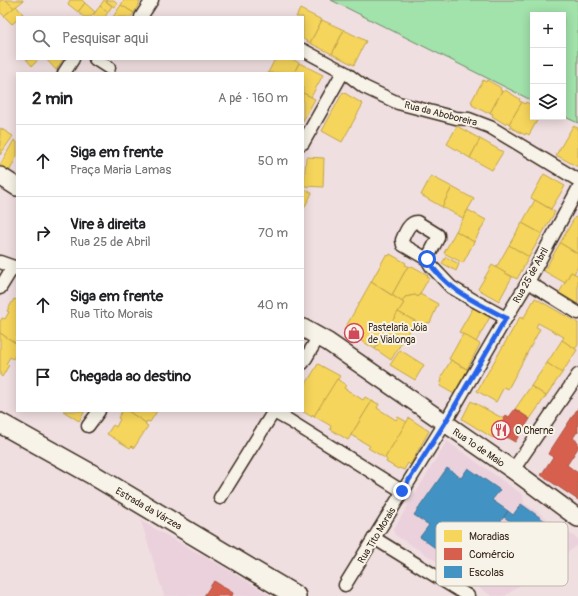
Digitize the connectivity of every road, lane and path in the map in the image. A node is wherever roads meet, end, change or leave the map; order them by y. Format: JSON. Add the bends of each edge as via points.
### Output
{"nodes":[{"id":1,"x":152,"y":0,"type":"edge"},
{"id":2,"x":142,"y":16,"type":"edge"},
{"id":3,"x":304,"y":51,"type":"edge"},
{"id":4,"x":73,"y":60,"type":"edge"},
{"id":5,"x":97,"y":60,"type":"edge"},
{"id":6,"x":110,"y":67,"type":"edge"},
{"id":7,"x":65,"y":72,"type":"edge"},
{"id":8,"x":343,"y":72,"type":"junction"},
{"id":9,"x":304,"y":141,"type":"edge"},
{"id":10,"x":0,"y":176,"type":"edge"},
{"id":11,"x":578,"y":180,"type":"edge"},
{"id":12,"x":16,"y":186,"type":"edge"},
{"id":13,"x":578,"y":189,"type":"edge"},
{"id":14,"x":427,"y":259,"type":"dead end"},
{"id":15,"x":0,"y":262,"type":"edge"},
{"id":16,"x":15,"y":268,"type":"edge"},
{"id":17,"x":528,"y":282,"type":"junction"},
{"id":18,"x":0,"y":288,"type":"edge"},
{"id":19,"x":578,"y":313,"type":"edge"},
{"id":20,"x":506,"y":318,"type":"junction"},
{"id":21,"x":304,"y":328,"type":"edge"},
{"id":22,"x":319,"y":336,"type":"junction"},
{"id":23,"x":304,"y":361,"type":"edge"},
{"id":24,"x":578,"y":376,"type":"edge"},
{"id":25,"x":98,"y":412,"type":"edge"},
{"id":26,"x":272,"y":412,"type":"edge"},
{"id":27,"x":275,"y":412,"type":"edge"},
{"id":28,"x":0,"y":423,"type":"edge"},
{"id":29,"x":445,"y":423,"type":"junction"},
{"id":30,"x":88,"y":426,"type":"dead end"},
{"id":31,"x":513,"y":470,"type":"junction"},
{"id":32,"x":402,"y":491,"type":"junction"},
{"id":33,"x":220,"y":498,"type":"dead end"},
{"id":34,"x":578,"y":518,"type":"edge"},
{"id":35,"x":374,"y":538,"type":"junction"},
{"id":36,"x":436,"y":576,"type":"edge"},
{"id":37,"x":345,"y":585,"type":"dead end"},
{"id":38,"x":452,"y":586,"type":"edge"},
{"id":39,"x":296,"y":596,"type":"edge"},
{"id":40,"x":468,"y":596,"type":"edge"}],
"edges":[{"from":1,"to":2,"type":"street"},
{"from":3,"to":8,"type":"street","name":"Rua da Aboboreira"},
{"from":4,"to":7,"type":"street"},
{"from":5,"to":6,"type":"street"},
{"from":8,"to":9,"type":"street"},
{"from":8,"to":11,"type":"street","name":"Rua da Aboboreira","via":[[398,103],[469,119],[490,127]]},
{"from":10,"to":12,"type":"street"},
{"from":13,"to":17,"type":"street","name":"Rua 25 de Abril"},
{"from":14,"to":20,"type":"street","via":[[451,287]]},
{"from":15,"to":16,"type":"street"},
{"from":16,"to":18,"type":"street"},
{"from":17,"to":19,"type":"street"},
{"from":17,"to":20,"type":"street","name":"Rua 25 de Abril"},
{"from":20,"to":29,"type":"street","name":"Rua 25 de Abril"},
{"from":21,"to":22,"type":"street","name":"Rua 1º de Maio"},
{"from":22,"to":23,"type":"street"},
{"from":22,"to":29,"type":"street","name":"Rua 1º de Maio"},
{"from":24,"to":31,"type":"street"},
{"from":25,"to":30,"type":"street"},
{"from":26,"to":33,"type":"street"},
{"from":27,"to":32,"type":"street"},
{"from":28,"to":39,"type":"main road","name":"Estrada da Várzea"},
{"from":29,"to":31,"type":"street","name":"Rua 1º de Maio"},
{"from":29,"to":32,"type":"street","name":"Rua Tito Morais"},
{"from":31,"to":34,"type":"street","name":"Rua 1º de Maio"},
{"from":32,"to":35,"type":"street","name":"Rua Tito Morais"},
{"from":35,"to":36,"type":"street"},
{"from":35,"to":37,"type":"street","name":"Rua Tito Morais"},
{"from":38,"to":40,"type":"street"}]}
